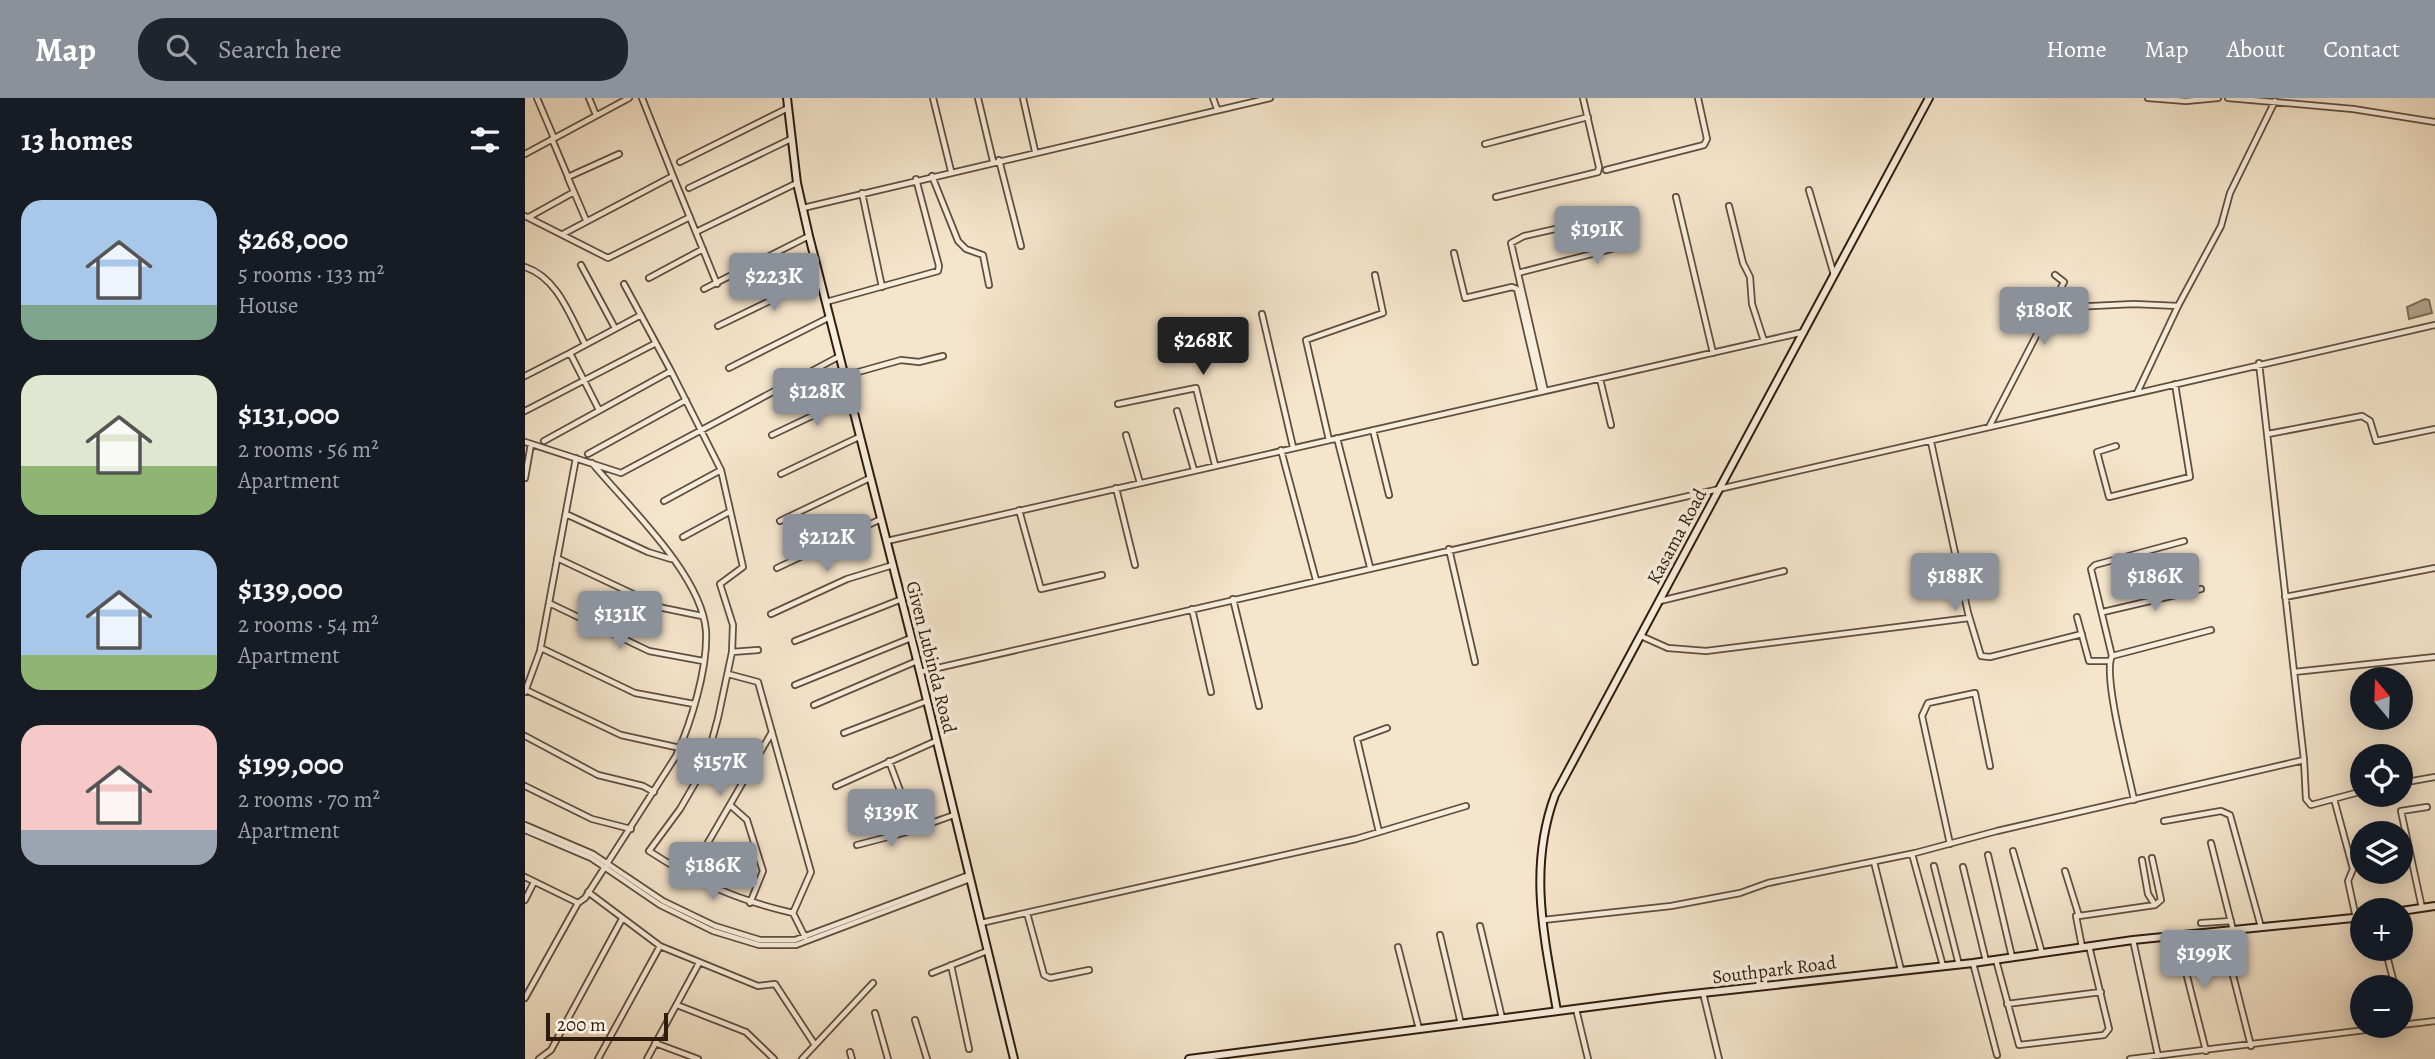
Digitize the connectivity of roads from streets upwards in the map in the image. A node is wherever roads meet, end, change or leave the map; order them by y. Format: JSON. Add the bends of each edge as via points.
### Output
{"nodes":[{"id":1,"x":537,"y":98,"type":"edge"},
{"id":2,"x":589,"y":98,"type":"edge"},
{"id":3,"x":629,"y":98,"type":"edge"},
{"id":4,"x":642,"y":98,"type":"edge"},
{"id":5,"x":786,"y":98,"type":"edge"},
{"id":6,"x":933,"y":98,"type":"edge"},
{"id":7,"x":978,"y":98,"type":"edge"},
{"id":8,"x":1023,"y":98,"type":"edge"},
{"id":9,"x":1213,"y":98,"type":"edge"},
{"id":10,"x":1269,"y":98,"type":"edge"},
{"id":11,"x":1583,"y":98,"type":"edge"},
{"id":12,"x":1698,"y":98,"type":"edge"},
{"id":13,"x":1929,"y":98,"type":"edge"},
{"id":14,"x":2148,"y":98,"type":"edge"},
{"id":15,"x":2218,"y":98,"type":"edge"},
{"id":16,"x":2228,"y":98,"type":"edge"},
{"id":17,"x":2275,"y":101,"type":"junction"},
{"id":18,"x":788,"y":108,"type":"junction"},
{"id":19,"x":1217,"y":109,"type":"junction"},
{"id":20,"x":596,"y":115,"type":"junction"},
{"id":21,"x":1588,"y":117,"type":"junction"},
{"id":22,"x":2435,"y":122,"type":"edge"},
{"id":23,"x":553,"y":138,"type":"junction"},
{"id":24,"x":791,"y":139,"type":"junction"},
{"id":25,"x":1485,"y":144,"type":"dead end"},
{"id":26,"x":1035,"y":151,"type":"junction"},
{"id":27,"x":525,"y":153,"type":"edge"},
{"id":28,"x":618,"y":154,"type":"dead end"},
{"id":29,"x":996,"y":160,"type":"junction"},
{"id":30,"x":680,"y":162,"type":"dead end"},
{"id":31,"x":1606,"y":170,"type":"dead end"},
{"id":32,"x":951,"y":171,"type":"junction"},
{"id":33,"x":673,"y":176,"type":"junction"},
{"id":34,"x":932,"y":176,"type":"junction"},
{"id":35,"x":568,"y":177,"type":"junction"},
{"id":36,"x":916,"y":180,"type":"junction"},
{"id":37,"x":797,"y":183,"type":"junction"},
{"id":38,"x":689,"y":188,"type":"dead end"},
{"id":39,"x":1809,"y":190,"type":"dead end"},
{"id":40,"x":574,"y":192,"type":"junction"},
{"id":41,"x":862,"y":193,"type":"junction"},
{"id":42,"x":1496,"y":197,"type":"dead end"},
{"id":43,"x":1676,"y":197,"type":"dead end"},
{"id":44,"x":1729,"y":205,"type":"dead end"},
{"id":45,"x":803,"y":208,"type":"junction"},
{"id":46,"x":527,"y":216,"type":"edge"},
{"id":47,"x":690,"y":217,"type":"junction"},
{"id":48,"x":586,"y":220,"type":"junction"},
{"id":49,"x":576,"y":226,"type":"junction"},
{"id":50,"x":696,"y":232,"type":"junction"},
{"id":51,"x":563,"y":234,"type":"junction"},
{"id":52,"x":809,"y":236,"type":"junction"},
{"id":53,"x":575,"y":240,"type":"junction"},
{"id":54,"x":1021,"y":246,"type":"dead end"},
{"id":55,"x":703,"y":249,"type":"junction"},
{"id":56,"x":1454,"y":253,"type":"dead end"},
{"id":57,"x":581,"y":265,"type":"dead end"},
{"id":58,"x":525,"y":267,"type":"edge"},
{"id":59,"x":1518,"y":273,"type":"junction"},
{"id":60,"x":1375,"y":275,"type":"dead end"},
{"id":61,"x":1834,"y":275,"type":"junction"},
{"id":62,"x":2055,"y":275,"type":"dead end"},
{"id":63,"x":819,"y":277,"type":"junction"},
{"id":64,"x":649,"y":278,"type":"dead end"},
{"id":65,"x":624,"y":284,"type":"dead end"},
{"id":66,"x":717,"y":284,"type":"junction"},
{"id":67,"x":989,"y":285,"type":"dead end"},
{"id":68,"x":882,"y":287,"type":"junction"},
{"id":69,"x":703,"y":289,"type":"dead end"},
{"id":70,"x":826,"y":302,"type":"junction"},
{"id":71,"x":2178,"y":306,"type":"junction"},
{"id":72,"x":2050,"y":308,"type":"junction"},
{"id":73,"x":1262,"y":314,"type":"dead end"},
{"id":74,"x":641,"y":315,"type":"junction"},
{"id":75,"x":830,"y":317,"type":"junction"},
{"id":76,"x":2435,"y":325,"type":"edge"},
{"id":77,"x":718,"y":326,"type":"dead end"},
{"id":78,"x":615,"y":328,"type":"junction"},
{"id":79,"x":1804,"y":332,"type":"junction"},
{"id":80,"x":1764,"y":341,"type":"junction"},
{"id":81,"x":656,"y":343,"type":"junction"},
{"id":82,"x":585,"y":344,"type":"junction"},
{"id":83,"x":570,"y":352,"type":"junction"},
{"id":84,"x":1713,"y":353,"type":"junction"},
{"id":85,"x":840,"y":356,"type":"junction"},
{"id":86,"x":943,"y":356,"type":"dead end"},
{"id":87,"x":2259,"y":363,"type":"junction"},
{"id":88,"x":729,"y":368,"type":"dead end"},
{"id":89,"x":671,"y":371,"type":"junction"},
{"id":90,"x":526,"y":375,"type":"edge"},
{"id":91,"x":844,"y":376,"type":"junction"},
{"id":92,"x":1600,"y":379,"type":"junction"},
{"id":93,"x":584,"y":382,"type":"junction"},
{"id":94,"x":2175,"y":384,"type":"junction"},
{"id":95,"x":1543,"y":392,"type":"junction"},
{"id":96,"x":2137,"y":393,"type":"junction"},
{"id":97,"x":850,"y":398,"type":"junction"},
{"id":98,"x":686,"y":401,"type":"junction"},
{"id":99,"x":1118,"y":404,"type":"dead end"},
{"id":100,"x":599,"y":410,"type":"junction"},
{"id":101,"x":525,"y":411,"type":"edge"},
{"id":102,"x":1177,"y":411,"type":"dead end"},
{"id":103,"x":1611,"y":425,"type":"dead end"},
{"id":104,"x":1989,"y":428,"type":"junction"},
{"id":105,"x":2435,"y":429,"type":"edge"},
{"id":106,"x":701,"y":430,"type":"junction"},
{"id":107,"x":1373,"y":430,"type":"junction"},
{"id":108,"x":2268,"y":434,"type":"junction"},
{"id":109,"x":772,"y":435,"type":"dead end"},
{"id":110,"x":1126,"y":435,"type":"dead end"},
{"id":111,"x":859,"y":437,"type":"junction"},
{"id":112,"x":1337,"y":438,"type":"junction"},
{"id":113,"x":1329,"y":439,"type":"junction"},
{"id":114,"x":544,"y":441,"type":"dead end"},
{"id":115,"x":1931,"y":442,"type":"junction"},
{"id":116,"x":528,"y":443,"type":"edge"},
{"id":117,"x":2116,"y":446,"type":"dead end"},
{"id":118,"x":1293,"y":447,"type":"junction"},
{"id":119,"x":1281,"y":450,"type":"junction"},
{"id":120,"x":588,"y":454,"type":"dead end"},
{"id":121,"x":576,"y":458,"type":"junction"},
{"id":122,"x":592,"y":463,"type":"junction"},
{"id":123,"x":1215,"y":465,"type":"junction"},
{"id":124,"x":721,"y":470,"type":"junction"},
{"id":125,"x":1193,"y":470,"type":"junction"},
{"id":126,"x":781,"y":474,"type":"dead end"},
{"id":127,"x":525,"y":478,"type":"edge"},
{"id":128,"x":870,"y":478,"type":"junction"},
{"id":129,"x":1140,"y":483,"type":"junction"},
{"id":130,"x":1116,"y":488,"type":"junction"},
{"id":131,"x":1717,"y":491,"type":"junction"},
{"id":132,"x":1389,"y":495,"type":"dead end"},
{"id":133,"x":664,"y":501,"type":"dead end"},
{"id":134,"x":1019,"y":510,"type":"junction"},
{"id":135,"x":729,"y":512,"type":"junction"},
{"id":136,"x":566,"y":514,"type":"junction"},
{"id":137,"x":881,"y":519,"type":"junction"},
{"id":138,"x":780,"y":521,"type":"dead end"},
{"id":139,"x":683,"y":537,"type":"dead end"},
{"id":140,"x":887,"y":541,"type":"junction"},
{"id":141,"x":2184,"y":541,"type":"dead end"},
{"id":142,"x":1449,"y":549,"type":"junction"},
{"id":143,"x":557,"y":558,"type":"junction"},
{"id":144,"x":673,"y":560,"type":"junction"},
{"id":145,"x":893,"y":565,"type":"junction"},
{"id":146,"x":1135,"y":565,"type":"dead end"},
{"id":147,"x":777,"y":568,"type":"dead end"},
{"id":148,"x":1370,"y":568,"type":"junction"},
{"id":149,"x":2435,"y":568,"type":"edge"},
{"id":150,"x":1784,"y":571,"type":"dead end"},
{"id":151,"x":1102,"y":575,"type":"dead end"},
{"id":152,"x":1316,"y":580,"type":"junction"},
{"id":153,"x":2201,"y":589,"type":"dead end"},
{"id":154,"x":2285,"y":597,"type":"junction"},
{"id":155,"x":1233,"y":599,"type":"junction"},
{"id":156,"x":902,"y":600,"type":"junction"},
{"id":157,"x":1660,"y":601,"type":"junction"},
{"id":158,"x":549,"y":603,"type":"junction"},
{"id":159,"x":1192,"y":609,"type":"junction"},
{"id":160,"x":2103,"y":612,"type":"junction"},
{"id":161,"x":771,"y":614,"type":"dead end"},
{"id":162,"x":702,"y":616,"type":"junction"},
{"id":163,"x":2077,"y":617,"type":"dead end"},
{"id":164,"x":1969,"y":618,"type":"junction"},
{"id":165,"x":2211,"y":631,"type":"dead end"},
{"id":166,"x":2082,"y":634,"type":"junction"},
{"id":167,"x":1640,"y":636,"type":"junction"},
{"id":168,"x":911,"y":638,"type":"junction"},
{"id":169,"x":795,"y":641,"type":"dead end"},
{"id":170,"x":541,"y":648,"type":"junction"},
{"id":171,"x":758,"y":650,"type":"dead end"},
{"id":172,"x":732,"y":652,"type":"junction"},
{"id":173,"x":2435,"y":657,"type":"edge"},
{"id":174,"x":2110,"y":658,"type":"junction"},
{"id":175,"x":703,"y":661,"type":"junction"},
{"id":176,"x":917,"y":661,"type":"junction"},
{"id":177,"x":1475,"y":662,"type":"dead end"},
{"id":178,"x":921,"y":672,"type":"junction"},
{"id":179,"x":2294,"y":672,"type":"junction"},
{"id":180,"x":728,"y":674,"type":"junction"},
{"id":181,"x":795,"y":685,"type":"dead end"},
{"id":182,"x":525,"y":691,"type":"edge"},
{"id":183,"x":1211,"y":692,"type":"dead end"},
{"id":184,"x":927,"y":701,"type":"junction"},
{"id":185,"x":694,"y":704,"type":"junction"},
{"id":186,"x":814,"y":705,"type":"dead end"},
{"id":187,"x":1259,"y":706,"type":"dead end"},
{"id":188,"x":1387,"y":728,"type":"dead end"},
{"id":189,"x":772,"y":731,"type":"junction"},
{"id":190,"x":844,"y":733,"type":"dead end"},
{"id":191,"x":525,"y":736,"type":"edge"},
{"id":192,"x":936,"y":741,"type":"junction"},
{"id":193,"x":680,"y":748,"type":"junction"},
{"id":194,"x":2304,"y":760,"type":"junction"},
{"id":195,"x":889,"y":761,"type":"junction"},
{"id":196,"x":1990,"y":766,"type":"dead end"},
{"id":197,"x":2435,"y":777,"type":"edge"},
{"id":198,"x":2413,"y":781,"type":"edge"},
{"id":199,"x":525,"y":786,"type":"edge"},
{"id":200,"x":836,"y":786,"type":"dead end"},
{"id":201,"x":654,"y":792,"type":"junction"},
{"id":202,"x":2350,"y":795,"type":"edge"},
{"id":203,"x":2335,"y":799,"type":"junction"},
{"id":204,"x":2134,"y":800,"type":"junction"},
{"id":205,"x":730,"y":805,"type":"junction"},
{"id":206,"x":1466,"y":806,"type":"dead end"},
{"id":207,"x":2427,"y":807,"type":"dead end"},
{"id":208,"x":954,"y":815,"type":"junction"},
{"id":209,"x":2164,"y":821,"type":"dead end"},
{"id":210,"x":525,"y":825,"type":"edge"},
{"id":211,"x":914,"y":828,"type":"junction"},
{"id":212,"x":631,"y":829,"type":"junction"},
{"id":213,"x":525,"y":830,"type":"edge"},
{"id":214,"x":1379,"y":832,"type":"junction"},
{"id":215,"x":2211,"y":843,"type":"dead end"},
{"id":216,"x":1950,"y":844,"type":"junction"},
{"id":217,"x":857,"y":845,"type":"dead end"},
{"id":218,"x":2013,"y":851,"type":"dead end"},
{"id":219,"x":1912,"y":854,"type":"junction"},
{"id":220,"x":1988,"y":855,"type":"dead end"},
{"id":221,"x":2152,"y":858,"type":"dead end"},
{"id":222,"x":2142,"y":860,"type":"dead end"},
{"id":223,"x":1874,"y":862,"type":"junction"},
{"id":224,"x":606,"y":863,"type":"junction"},
{"id":225,"x":1934,"y":866,"type":"dead end"},
{"id":226,"x":1963,"y":867,"type":"dead end"},
{"id":227,"x":2065,"y":870,"type":"dead end"},
{"id":228,"x":525,"y":877,"type":"edge"},
{"id":229,"x":688,"y":877,"type":"junction"},
{"id":230,"x":969,"y":877,"type":"junction"},
{"id":231,"x":534,"y":882,"type":"junction"},
{"id":232,"x":589,"y":892,"type":"junction"},
{"id":233,"x":2353,"y":898,"type":"edge"},
{"id":234,"x":525,"y":900,"type":"edge"},
{"id":235,"x":579,"y":903,"type":"junction"},
{"id":236,"x":750,"y":903,"type":"junction"},
{"id":237,"x":2155,"y":905,"type":"junction"},
{"id":238,"x":2435,"y":906,"type":"edge"},
{"id":239,"x":2423,"y":908,"type":"junction"},
{"id":240,"x":2413,"y":909,"type":"edge"},
{"id":241,"x":793,"y":913,"type":"junction"},
{"id":242,"x":1027,"y":913,"type":"junction"},
{"id":243,"x":2075,"y":915,"type":"junction"},
{"id":244,"x":2350,"y":918,"type":"edge"},
{"id":245,"x":622,"y":919,"type":"junction"},
{"id":246,"x":1543,"y":920,"type":"junction"},
{"id":247,"x":2231,"y":921,"type":"junction"},
{"id":248,"x":981,"y":923,"type":"junction"},
{"id":249,"x":2200,"y":923,"type":"dead end"},
{"id":250,"x":1480,"y":926,"type":"dead end"},
{"id":251,"x":2262,"y":928,"type":"junction"},
{"id":252,"x":2234,"y":931,"type":"junction"},
{"id":253,"x":2222,"y":932,"type":"junction"},
{"id":254,"x":1440,"y":935,"type":"dead end"},
{"id":255,"x":2176,"y":937,"type":"junction"},
{"id":256,"x":806,"y":939,"type":"junction"},
{"id":257,"x":2133,"y":940,"type":"junction"},
{"id":258,"x":660,"y":946,"type":"junction"},
{"id":259,"x":1398,"y":947,"type":"dead end"},
{"id":260,"x":2086,"y":947,"type":"junction"},
{"id":261,"x":988,"y":951,"type":"junction"},
{"id":262,"x":2042,"y":953,"type":"junction"},
{"id":263,"x":2013,"y":957,"type":"junction"},
{"id":264,"x":1996,"y":960,"type":"junction"},
{"id":265,"x":1986,"y":961,"type":"junction"},
{"id":266,"x":699,"y":962,"type":"junction"},
{"id":267,"x":1973,"y":963,"type":"junction"},
{"id":268,"x":951,"y":965,"type":"junction"},
{"id":269,"x":1958,"y":965,"type":"junction"},
{"id":270,"x":1943,"y":966,"type":"junction"},
{"id":271,"x":1089,"y":970,"type":"dead end"},
{"id":272,"x":1901,"y":970,"type":"junction"},
{"id":273,"x":932,"y":973,"type":"dead end"},
{"id":274,"x":873,"y":983,"type":"dead end"},
{"id":275,"x":2101,"y":992,"type":"junction"},
{"id":276,"x":1703,"y":993,"type":"junction"},
{"id":277,"x":525,"y":998,"type":"edge"},
{"id":278,"x":2007,"y":1004,"type":"junction"},
{"id":279,"x":677,"y":1005,"type":"junction"},
{"id":280,"x":1576,"y":1009,"type":"junction"},
{"id":281,"x":1557,"y":1011,"type":"junction"},
{"id":282,"x":876,"y":1013,"type":"dead end"},
{"id":283,"x":1502,"y":1018,"type":"junction"},
{"id":284,"x":915,"y":1020,"type":"dead end"},
{"id":285,"x":2435,"y":1021,"type":"edge"},
{"id":286,"x":2413,"y":1023,"type":"edge"},
{"id":287,"x":1461,"y":1024,"type":"junction"},
{"id":288,"x":1419,"y":1029,"type":"junction"},
{"id":289,"x":2350,"y":1033,"type":"edge"},
{"id":290,"x":655,"y":1043,"type":"junction"},
{"id":291,"x":815,"y":1045,"type":"junction"},
{"id":292,"x":2251,"y":1045,"type":"junction"},
{"id":293,"x":969,"y":1049,"type":"dead end"},
{"id":294,"x":2206,"y":1051,"type":"junction"},
{"id":295,"x":849,"y":1052,"type":"dead end"},
{"id":296,"x":1997,"y":1055,"type":"dead end"},
{"id":297,"x":2158,"y":1056,"type":"junction"},
{"id":298,"x":1201,"y":1058,"type":"edge"},
{"id":299,"x":539,"y":1059,"type":"edge"},
{"id":300,"x":599,"y":1059,"type":"edge"},
{"id":301,"x":647,"y":1059,"type":"edge"},
{"id":302,"x":698,"y":1059,"type":"edge"},
{"id":303,"x":774,"y":1059,"type":"edge"},
{"id":304,"x":802,"y":1059,"type":"edge"},
{"id":305,"x":852,"y":1059,"type":"edge"},
{"id":306,"x":888,"y":1059,"type":"edge"},
{"id":307,"x":927,"y":1059,"type":"edge"},
{"id":308,"x":1014,"y":1059,"type":"edge"},
{"id":309,"x":1189,"y":1059,"type":"edge"},
{"id":310,"x":1588,"y":1059,"type":"edge"},
{"id":311,"x":1719,"y":1059,"type":"edge"},
{"id":312,"x":2130,"y":1059,"type":"edge"}],
"edges":[{"from":1,"to":23,"type":"street"},
{"from":2,"to":20,"type":"street"},
{"from":3,"to":20,"type":"street"},
{"from":4,"to":33,"type":"street"},
{"from":5,"to":18,"type":"street","name":"Given Lubinda Road"},
{"from":6,"to":32,"type":"street"},
{"from":7,"to":29,"type":"street"},
{"from":8,"to":26,"type":"street"},
{"from":9,"to":19,"type":"street"},
{"from":10,"to":19,"type":"street"},
{"from":11,"to":21,"type":"street"},
{"from":12,"to":31,"type":"street","via":[[1707,139],[1704,145]]},
{"from":13,"to":61,"type":"street","name":"Kasama Road"},
{"from":14,"to":15,"type":"street"},
{"from":16,"to":17,"type":"street"},
{"from":17,"to":22,"type":"street"},
{"from":17,"to":71,"type":"street","via":[[2229,193],[2221,226]]},
{"from":18,"to":24,"type":"street","name":"Given Lubinda Road"},
{"from":18,"to":30,"type":"street"},
{"from":19,"to":26,"type":"street"},
{"from":20,"to":23,"type":"street"},
{"from":21,"to":25,"type":"street"},
{"from":21,"to":42,"type":"street","via":[[1598,172]]},
{"from":23,"to":27,"type":"street"},
{"from":23,"to":35,"type":"street"},
{"from":24,"to":37,"type":"street","name":"Given Lubinda Road"},
{"from":24,"to":38,"type":"street"},
{"from":26,"to":29,"type":"street"},
{"from":28,"to":35,"type":"street"},
{"from":29,"to":32,"type":"street"},
{"from":29,"to":54,"type":"street"},
{"from":32,"to":34,"type":"street"},
{"from":33,"to":47,"type":"street"},
{"from":33,"to":48,"type":"street"},
{"from":34,"to":36,"type":"street"},
{"from":34,"to":67,"type":"street","via":[[958,241],[983,256]]},
{"from":35,"to":40,"type":"street"},
{"from":36,"to":41,"type":"street"},
{"from":36,"to":68,"type":"street","via":[[939,270]]},
{"from":37,"to":45,"type":"street","name":"Given Lubinda Road"},
{"from":37,"to":50,"type":"street"},
{"from":39,"to":61,"type":"street"},
{"from":40,"to":46,"type":"street"},
{"from":40,"to":48,"type":"street"},
{"from":41,"to":45,"type":"street"},
{"from":41,"to":68,"type":"street"},
{"from":43,"to":84,"type":"street"},
{"from":44,"to":80,"type":"street"},
{"from":45,"to":52,"type":"street","name":"Given Lubinda Road"},
{"from":46,"to":51,"type":"street"},
{"from":47,"to":50,"type":"street"},
{"from":47,"to":53,"type":"street","via":[[608,258]]},
{"from":48,"to":49,"type":"street"},
{"from":49,"to":51,"type":"street"},
{"from":49,"to":53,"type":"street"},
{"from":50,"to":55,"type":"street"},
{"from":51,"to":53,"type":"street"},
{"from":52,"to":63,"type":"street","name":"Given Lubinda Road"},
{"from":52,"to":66,"type":"street"},
{"from":55,"to":64,"type":"street"},
{"from":55,"to":66,"type":"street"},
{"from":56,"to":95,"type":"street","via":[[1465,298],[1517,289]]},
{"from":57,"to":78,"type":"street"},
{"from":58,"to":82,"type":"street","via":[[540,272],[552,284]]},
{"from":59,"to":59,"type":"street","via":[[1510,245],[1516,239],[1612,216],[1619,247]]},
{"from":59,"to":95,"type":"street"},
{"from":60,"to":113,"type":"street","via":[[1383,313],[1306,340]]},
{"from":61,"to":79,"type":"street","name":"Kasama Road"},
{"from":62,"to":72,"type":"street","via":[[2064,282]]},
{"from":63,"to":70,"type":"street","name":"Given Lubinda Road"},
{"from":63,"to":77,"type":"street"},
{"from":65,"to":74,"type":"street"},
{"from":66,"to":69,"type":"street"},
{"from":68,"to":70,"type":"street"},
{"from":70,"to":75,"type":"street","name":"Given Lubinda Road"},
{"from":71,"to":72,"type":"street"},
{"from":71,"to":96,"type":"street"},
{"from":72,"to":104,"type":"street"},
{"from":73,"to":118,"type":"street"},
{"from":74,"to":78,"type":"street"},
{"from":74,"to":81,"type":"street"},
{"from":75,"to":85,"type":"street","name":"Given Lubinda Road"},
{"from":75,"to":88,"type":"street"},
{"from":76,"to":87,"type":"street"},
{"from":78,"to":82,"type":"street"},
{"from":79,"to":80,"type":"street"},
{"from":79,"to":131,"type":"street","name":"Kasama Road"},
{"from":80,"to":84,"type":"street"},
{"from":81,"to":89,"type":"street"},
{"from":81,"to":93,"type":"street"},
{"from":82,"to":83,"type":"street"},
{"from":83,"to":90,"type":"street"},
{"from":83,"to":93,"type":"street"},
{"from":84,"to":92,"type":"street"},
{"from":85,"to":91,"type":"street","name":"Given Lubinda Road"},
{"from":85,"to":106,"type":"street"},
{"from":86,"to":91,"type":"street","via":[[919,362],[901,360]]},
{"from":87,"to":94,"type":"street"},
{"from":87,"to":108,"type":"street"},
{"from":89,"to":98,"type":"street"},
{"from":89,"to":100,"type":"street"},
{"from":91,"to":97,"type":"street","name":"Given Lubinda Road"},
{"from":92,"to":95,"type":"street"},
{"from":92,"to":103,"type":"street"},
{"from":93,"to":100,"type":"street"},
{"from":93,"to":101,"type":"street"},
{"from":94,"to":96,"type":"street"},
{"from":94,"to":117,"type":"street","via":[[2190,477],[2109,497],[2097,452]]},
{"from":95,"to":107,"type":"street"},
{"from":96,"to":104,"type":"street"},
{"from":97,"to":109,"type":"street"},
{"from":97,"to":111,"type":"street","name":"Given Lubinda Road"},
{"from":98,"to":106,"type":"street"},
{"from":98,"to":120,"type":"street"},
{"from":99,"to":123,"type":"street","via":[[1196,388]]},
{"from":100,"to":114,"type":"street"},
{"from":102,"to":125,"type":"street"},
{"from":104,"to":115,"type":"street"},
{"from":105,"to":108,"type":"street","via":[[2376,441],[2370,421],[2362,416]]},
{"from":106,"to":122,"type":"street","via":[[621,473]]},
{"from":106,"to":124,"type":"street"},
{"from":107,"to":112,"type":"street"},
{"from":107,"to":132,"type":"street"},
{"from":108,"to":154,"type":"street"},
{"from":110,"to":129,"type":"street"},
{"from":111,"to":126,"type":"street"},
{"from":111,"to":128,"type":"street","name":"Given Lubinda Road"},
{"from":112,"to":113,"type":"street"},
{"from":112,"to":148,"type":"street"},
{"from":113,"to":118,"type":"street"},
{"from":115,"to":131,"type":"street"},
{"from":115,"to":164,"type":"street"},
{"from":116,"to":121,"type":"street"},
{"from":116,"to":127,"type":"street"},
{"from":118,"to":119,"type":"street"},
{"from":119,"to":123,"type":"street"},
{"from":119,"to":152,"type":"street"},
{"from":121,"to":122,"type":"street"},
{"from":121,"to":136,"type":"street"},
{"from":122,"to":144,"type":"street"},
{"from":123,"to":125,"type":"street"},
{"from":124,"to":133,"type":"street"},
{"from":124,"to":135,"type":"street"},
{"from":125,"to":129,"type":"street"},
{"from":128,"to":137,"type":"street","name":"Given Lubinda Road"},
{"from":128,"to":138,"type":"street"},
{"from":129,"to":130,"type":"street"},
{"from":130,"to":134,"type":"street"},
{"from":130,"to":146,"type":"street"},
{"from":131,"to":142,"type":"street"},
{"from":131,"to":157,"type":"street","name":"Kasama Road"},
{"from":134,"to":140,"type":"street"},
{"from":134,"to":151,"type":"street","via":[[1041,589]]},
{"from":135,"to":139,"type":"street"},
{"from":135,"to":172,"type":"street","via":[[743,567],[720,584],[733,625]]},
{"from":136,"to":143,"type":"street"},
{"from":136,"to":144,"type":"street"},
{"from":137,"to":140,"type":"street","name":"Given Lubinda Road"},
{"from":137,"to":147,"type":"street"},
{"from":140,"to":145,"type":"street","name":"Given Lubinda Road"},
{"from":141,"to":160,"type":"street","via":[[2093,566]]},
{"from":142,"to":148,"type":"street"},
{"from":142,"to":177,"type":"street"},
{"from":143,"to":158,"type":"street"},
{"from":143,"to":162,"type":"street","via":[[663,608]]},
{"from":144,"to":162,"type":"street"},
{"from":145,"to":156,"type":"street","name":"Given Lubinda Road"},
{"from":145,"to":161,"type":"street","via":[[847,579]]},
{"from":148,"to":152,"type":"street"},
{"from":149,"to":154,"type":"street"},
{"from":150,"to":157,"type":"street"},
{"from":152,"to":155,"type":"street"},
{"from":153,"to":160,"type":"street"},
{"from":154,"to":179,"type":"street"},
{"from":155,"to":159,"type":"street"},
{"from":155,"to":187,"type":"street"},
{"from":156,"to":168,"type":"street","name":"Given Lubinda Road"},
{"from":156,"to":169,"type":"street"},
{"from":157,"to":167,"type":"street","name":"Kasama Road"},
{"from":158,"to":170,"type":"street"},
{"from":158,"to":175,"type":"street","via":[[649,651]]},
{"from":159,"to":178,"type":"street"},
{"from":159,"to":183,"type":"street"},
{"from":160,"to":174,"type":"street"},
{"from":162,"to":175,"type":"street","via":[[706,630]]},
{"from":163,"to":166,"type":"street"},
{"from":164,"to":166,"type":"street","via":[[1983,657]]},
{"from":164,"to":167,"type":"street","via":[[1706,651],[1668,648]]},
{"from":165,"to":174,"type":"street"},
{"from":166,"to":174,"type":"street","via":[[2089,661]]},
{"from":167,"to":246,"type":"street","name":"Kasama Road","via":[[1555,795],[1545,823],[1539,876]]},
{"from":168,"to":176,"type":"street","name":"Given Lubinda Road"},
{"from":168,"to":181,"type":"street"},
{"from":170,"to":182,"type":"street"},
{"from":170,"to":185,"type":"street","via":[[635,693]]},
{"from":171,"to":172,"type":"street"},
{"from":172,"to":180,"type":"street"},
{"from":173,"to":179,"type":"street"},
{"from":174,"to":204,"type":"street"},
{"from":175,"to":185,"type":"street"},
{"from":176,"to":178,"type":"street","name":"Given Lubinda Road"},
{"from":176,"to":186,"type":"street"},
{"from":178,"to":184,"type":"street","name":"Given Lubinda Road"},
{"from":179,"to":194,"type":"street"},
{"from":180,"to":189,"type":"street","via":[[758,682]]},
{"from":180,"to":229,"type":"street","via":[[705,766],[649,851]]},
{"from":182,"to":193,"type":"street","via":[[621,736]]},
{"from":184,"to":190,"type":"street"},
{"from":184,"to":192,"type":"street","name":"Given Lubinda Road"},
{"from":185,"to":193,"type":"street"},
{"from":188,"to":214,"type":"street","via":[[1360,736],[1357,742]]},
{"from":189,"to":205,"type":"street"},
{"from":189,"to":241,"type":"street","via":[[811,873]]},
{"from":191,"to":201,"type":"street","via":[[598,775]]},
{"from":192,"to":195,"type":"street"},
{"from":192,"to":208,"type":"street","name":"Given Lubinda Road"},
{"from":193,"to":201,"type":"street"},
{"from":194,"to":203,"type":"street","via":[[2308,803]]},
{"from":194,"to":204,"type":"street"},
{"from":195,"to":200,"type":"street"},
{"from":195,"to":211,"type":"street"},
{"from":196,"to":216,"type":"street","via":[[1975,693],[1928,703],[1922,716]]},
{"from":197,"to":198,"type":"street"},
{"from":199,"to":212,"type":"street","via":[[592,819]]},
{"from":201,"to":212,"type":"street"},
{"from":202,"to":203,"type":"street"},
{"from":203,"to":233,"type":"street","via":[[2353,869],[2348,881]]},
{"from":204,"to":216,"type":"street"},
{"from":205,"to":229,"type":"street"},
{"from":205,"to":236,"type":"street","via":[[747,820],[762,871]]},
{"from":206,"to":214,"type":"street"},
{"from":207,"to":239,"type":"street","via":[[2400,811]]},
{"from":208,"to":211,"type":"street"},
{"from":208,"to":230,"type":"street","name":"Given Lubinda Road"},
{"from":209,"to":251,"type":"street","via":[[2221,811],[2230,815]]},
{"from":210,"to":224,"type":"street"},
{"from":211,"to":217,"type":"street"},
{"from":212,"to":224,"type":"street"},
{"from":213,"to":224,"type":"street"},
{"from":214,"to":242,"type":"street"},
{"from":215,"to":247,"type":"street"},
{"from":216,"to":219,"type":"street"},
{"from":218,"to":262,"type":"street"},
{"from":219,"to":223,"type":"street"},
{"from":219,"to":270,"type":"street"},
{"from":220,"to":263,"type":"street"},
{"from":221,"to":237,"type":"street","via":[[2161,900]]},
{"from":222,"to":237,"type":"street","via":[[2148,894]]},
{"from":223,"to":246,"type":"street","via":[[1671,906]]},
{"from":223,"to":272,"type":"street"},
{"from":224,"to":232,"type":"street"},
{"from":224,"to":256,"type":"street","via":[[663,901],[715,926],[774,942]]},
{"from":225,"to":269,"type":"street"},
{"from":226,"to":265,"type":"street"},
{"from":227,"to":243,"type":"street"},
{"from":228,"to":231,"type":"street"},
{"from":229,"to":236,"type":"street"},
{"from":230,"to":248,"type":"street","name":"Given Lubinda Road"},
{"from":230,"to":256,"type":"street"},
{"from":231,"to":234,"type":"street"},
{"from":231,"to":235,"type":"street"},
{"from":232,"to":235,"type":"street"},
{"from":232,"to":245,"type":"street"},
{"from":235,"to":277,"type":"street"},
{"from":236,"to":241,"type":"street"},
{"from":237,"to":243,"type":"street"},
{"from":238,"to":239,"type":"street"},
{"from":239,"to":240,"type":"street"},
{"from":241,"to":256,"type":"street"},
{"from":242,"to":248,"type":"street"},
{"from":242,"to":271,"type":"street","via":[[1044,975],[1050,978]]},
{"from":243,"to":260,"type":"street"},
{"from":244,"to":251,"type":"street","name":"Southpark Road"},
{"from":245,"to":258,"type":"street"},
{"from":245,"to":299,"type":"street","via":[[551,1050]]},
{"from":246,"to":281,"type":"street","name":"Kasama Road"},
{"from":247,"to":249,"type":"street"},
{"from":247,"to":252,"type":"street"},
{"from":248,"to":261,"type":"street","name":"Given Lubinda Road"},
{"from":250,"to":283,"type":"street"},
{"from":251,"to":252,"type":"street","name":"Southpark Road"},
{"from":252,"to":253,"type":"street","name":"Southpark Road"},
{"from":253,"to":255,"type":"street","name":"Southpark Road"},
{"from":253,"to":292,"type":"street"},
{"from":254,"to":287,"type":"street"},
{"from":255,"to":257,"type":"street","name":"Southpark Road"},
{"from":255,"to":294,"type":"street"},
{"from":257,"to":260,"type":"street","name":"Southpark Road"},
{"from":257,"to":297,"type":"street"},
{"from":258,"to":266,"type":"street"},
{"from":258,"to":300,"type":"street"},
{"from":259,"to":288,"type":"street"},
{"from":260,"to":262,"type":"street","name":"Southpark Road"},
{"from":260,"to":275,"type":"street"},
{"from":261,"to":268,"type":"street"},
{"from":261,"to":308,"type":"street","name":"Given Lubinda Road"},
{"from":262,"to":263,"type":"street","name":"Southpark Road"},
{"from":263,"to":264,"type":"street","name":"Southpark Road"},
{"from":264,"to":265,"type":"street","name":"Southpark Road"},
{"from":264,"to":278,"type":"street"},
{"from":265,"to":267,"type":"street","name":"Southpark Road"},
{"from":266,"to":279,"type":"street"},
{"from":266,"to":291,"type":"street","via":[[758,986],[775,984]]},
{"from":267,"to":269,"type":"street","name":"Southpark Road"},
{"from":267,"to":296,"type":"street"},
{"from":268,"to":273,"type":"street"},
{"from":268,"to":293,"type":"street"},
{"from":269,"to":270,"type":"street","name":"Southpark Road"},
{"from":270,"to":272,"type":"street","name":"Southpark Road"},
{"from":272,"to":276,"type":"street","name":"Southpark Road"},
{"from":274,"to":291,"type":"street"},
{"from":275,"to":278,"type":"street"},
{"from":275,"to":278,"type":"street","via":[[2109,1029],[2104,1035],[2019,1045]]},
{"from":276,"to":280,"type":"street","name":"Southpark Road"},
{"from":276,"to":311,"type":"street"},
{"from":279,"to":290,"type":"street"},
{"from":279,"to":303,"type":"street","via":[[746,1032]]},
{"from":280,"to":281,"type":"street","name":"Southpark Road"},
{"from":280,"to":310,"type":"street"},
{"from":281,"to":283,"type":"street","name":"Southpark Road"},
{"from":282,"to":306,"type":"street"},
{"from":283,"to":287,"type":"street","name":"Southpark Road"},
{"from":284,"to":307,"type":"street"},
{"from":285,"to":286,"type":"street"},
{"from":287,"to":288,"type":"street","name":"Southpark Road"},
{"from":288,"to":298,"type":"street","name":"Southpark Road"},
{"from":289,"to":292,"type":"street"},
{"from":290,"to":301,"type":"street"},
{"from":290,"to":302,"type":"street"},
{"from":291,"to":304,"type":"street"},
{"from":292,"to":294,"type":"street"},
{"from":294,"to":297,"type":"street"},
{"from":295,"to":305,"type":"street"},
{"from":297,"to":312,"type":"street"},
{"from":298,"to":309,"type":"street","name":"Southpark Road"}]}
